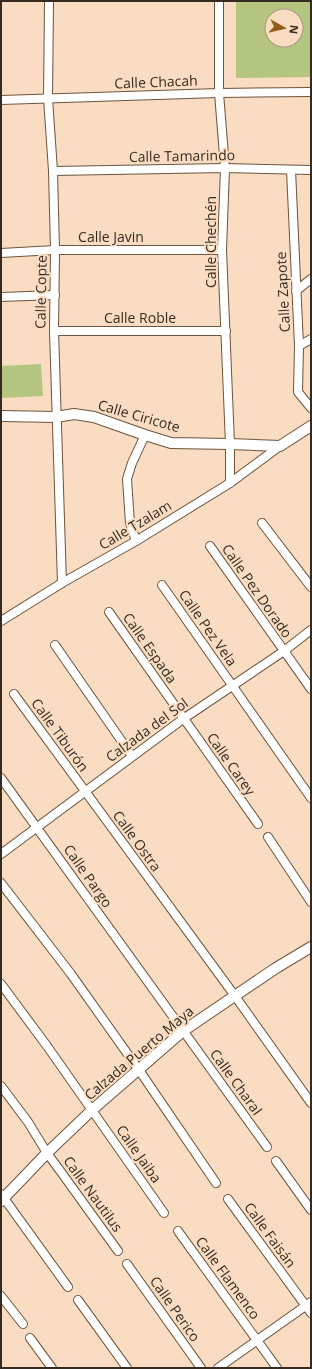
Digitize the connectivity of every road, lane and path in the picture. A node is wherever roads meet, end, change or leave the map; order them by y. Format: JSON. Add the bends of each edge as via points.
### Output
{"nodes":[{"id":1,"x":49,"y":1,"type":"edge"},
{"id":2,"x":219,"y":1,"type":"edge"},
{"id":3,"x":311,"y":92,"type":"edge"},
{"id":4,"x":220,"y":93,"type":"junction"},
{"id":5,"x":48,"y":98,"type":"junction"},
{"id":6,"x":1,"y":100,"type":"edge"},
{"id":7,"x":225,"y":168,"type":"junction"},
{"id":8,"x":291,"y":170,"type":"junction"},
{"id":9,"x":311,"y":170,"type":"edge"},
{"id":10,"x":53,"y":171,"type":"junction"},
{"id":11,"x":55,"y":250,"type":"junction"},
{"id":12,"x":222,"y":250,"type":"junction"},
{"id":13,"x":1,"y":253,"type":"edge"},
{"id":14,"x":311,"y":279,"type":"edge"},
{"id":15,"x":296,"y":291,"type":"junction"},
{"id":16,"x":55,"y":295,"type":"junction"},
{"id":17,"x":1,"y":297,"type":"edge"},
{"id":18,"x":54,"y":331,"type":"junction"},
{"id":19,"x":226,"y":332,"type":"junction"},
{"id":20,"x":311,"y":339,"type":"edge"},
{"id":21,"x":299,"y":346,"type":"junction"},
{"id":22,"x":311,"y":408,"type":"edge"},
{"id":23,"x":1,"y":416,"type":"edge"},
{"id":24,"x":56,"y":417,"type":"junction"},
{"id":25,"x":311,"y":426,"type":"edge"},
{"id":26,"x":145,"y":435,"type":"junction"},
{"id":27,"x":230,"y":444,"type":"junction"},
{"id":28,"x":280,"y":446,"type":"junction"},
{"id":29,"x":230,"y":483,"type":"junction"},
{"id":30,"x":262,"y":523,"type":"dead end"},
{"id":31,"x":136,"y":541,"type":"junction"},
{"id":32,"x":210,"y":546,"type":"dead end"},
{"id":33,"x":62,"y":583,"type":"junction"},
{"id":34,"x":162,"y":586,"type":"dead end"},
{"id":35,"x":311,"y":587,"type":"edge"},
{"id":36,"x":109,"y":612,"type":"dead end"},
{"id":37,"x":1,"y":621,"type":"edge"},
{"id":38,"x":311,"y":630,"type":"edge"},
{"id":39,"x":55,"y":645,"type":"dead end"},
{"id":40,"x":284,"y":651,"type":"junction"},
{"id":41,"x":232,"y":686,"type":"junction"},
{"id":42,"x":311,"y":689,"type":"edge"},
{"id":43,"x":14,"y":694,"type":"dead end"},
{"id":44,"x":183,"y":719,"type":"junction"},
{"id":45,"x":132,"y":756,"type":"junction"},
{"id":46,"x":1,"y":778,"type":"edge"},
{"id":47,"x":85,"y":792,"type":"junction"},
{"id":48,"x":309,"y":795,"type":"edge"},
{"id":49,"x":258,"y":824,"type":"dead end"},
{"id":50,"x":38,"y":828,"type":"junction"},
{"id":51,"x":268,"y":837,"type":"dead end"},
{"id":52,"x":1,"y":854,"type":"edge"},
{"id":53,"x":1,"y":883,"type":"edge"},
{"id":54,"x":311,"y":902,"type":"edge"},
{"id":55,"x":311,"y":947,"type":"edge"},
{"id":56,"x":1,"y":984,"type":"edge"},
{"id":57,"x":235,"y":996,"type":"junction"},
{"id":58,"x":183,"y":1031,"type":"junction"},
{"id":59,"x":139,"y":1070,"type":"junction"},
{"id":60,"x":1,"y":1086,"type":"edge"},
{"id":61,"x":311,"y":1103,"type":"edge"},
{"id":62,"x":92,"y":1110,"type":"junction"},
{"id":63,"x":267,"y":1147,"type":"dead end"},
{"id":64,"x":46,"y":1154,"type":"junction"},
{"id":65,"x":276,"y":1161,"type":"dead end"},
{"id":66,"x":216,"y":1183,"type":"dead end"},
{"id":67,"x":2,"y":1198,"type":"edge"},
{"id":68,"x":228,"y":1199,"type":"dead end"},
{"id":69,"x":311,"y":1210,"type":"edge"},
{"id":70,"x":164,"y":1213,"type":"dead end"},
{"id":71,"x":178,"y":1231,"type":"dead end"},
{"id":72,"x":118,"y":1250,"type":"dead end"},
{"id":73,"x":127,"y":1264,"type":"dead end"},
{"id":74,"x":68,"y":1287,"type":"dead end"},
{"id":75,"x":1,"y":1296,"type":"edge"},
{"id":76,"x":78,"y":1300,"type":"dead end"},
{"id":77,"x":308,"y":1304,"type":"edge"},
{"id":78,"x":311,"y":1313,"type":"edge"},
{"id":79,"x":23,"y":1324,"type":"dead end"},
{"id":80,"x":30,"y":1338,"type":"dead end"},
{"id":81,"x":257,"y":1341,"type":"junction"},
{"id":82,"x":52,"y":1368,"type":"edge"},
{"id":83,"x":127,"y":1368,"type":"edge"},
{"id":84,"x":201,"y":1368,"type":"edge"},
{"id":85,"x":218,"y":1368,"type":"edge"},
{"id":86,"x":277,"y":1368,"type":"edge"}],
"edges":[{"from":1,"to":5,"type":"street","name":"Calle Copte"},
{"from":2,"to":4,"type":"street","name":"Calle Chechén"},
{"from":3,"to":4,"type":"street","name":"Calle Chacah"},
{"from":4,"to":5,"type":"street","name":"Calle Chacah"},
{"from":4,"to":7,"type":"street","name":"Calle Chechén"},
{"from":5,"to":6,"type":"street","name":"Calle Chacah"},
{"from":5,"to":10,"type":"street","name":"Calle Copte"},
{"from":7,"to":8,"type":"street","name":"Calle Tamarindo"},
{"from":7,"to":10,"type":"street","name":"Calle Tamarindo"},
{"from":7,"to":12,"type":"street","name":"Calle Chechén"},
{"from":8,"to":9,"type":"street","name":"Calle Tamarindo"},
{"from":8,"to":15,"type":"street","name":"Calle Zapote"},
{"from":10,"to":11,"type":"street","name":"Calle Copte"},
{"from":11,"to":12,"type":"street","name":"Calle Javin"},
{"from":11,"to":13,"type":"street","name":"Calle Javin"},
{"from":11,"to":16,"type":"street","name":"Calle Copte"},
{"from":12,"to":19,"type":"street","name":"Calle Chechén"},
{"from":14,"to":15,"type":"street"},
{"from":15,"to":21,"type":"street","name":"Calle Zapote"},
{"from":16,"to":17,"type":"street"},
{"from":16,"to":18,"type":"street","name":"Calle Copte"},
{"from":18,"to":19,"type":"street","name":"Calle Roble"},
{"from":18,"to":24,"type":"street","name":"Calle Copte"},
{"from":19,"to":27,"type":"street","name":"Calle Chechén"},
{"from":20,"to":21,"type":"street"},
{"from":21,"to":22,"type":"street","name":"Calle Zapote","via":[[298,392]]},
{"from":23,"to":24,"type":"street","name":"Calle Ciricote"},
{"from":24,"to":26,"type":"street","name":"Calle Ciricote","via":[[74,414],[94,417]]},
{"from":24,"to":33,"type":"street","name":"Calle Copte"},
{"from":25,"to":28,"type":"street"},
{"from":26,"to":27,"type":"street","name":"Calle Ciricote","via":[[171,442]]},
{"from":26,"to":31,"type":"street","via":[[127,479],[130,523]]},
{"from":27,"to":28,"type":"street","name":"Calle Ciricote"},
{"from":27,"to":29,"type":"street","name":"Calle Chechén"},
{"from":28,"to":29,"type":"street","name":"Calle Tzalam"},
{"from":29,"to":31,"type":"street","name":"Calle Tzalam"},
{"from":30,"to":35,"type":"street"},
{"from":31,"to":33,"type":"street","name":"Calle Tzalam"},
{"from":32,"to":40,"type":"street","name":"Calle Pez Dorado"},
{"from":33,"to":37,"type":"street","name":"Calle Tzalam"},
{"from":34,"to":41,"type":"street","name":"Calle Pez Vela"},
{"from":36,"to":44,"type":"street","name":"Calle Espada"},
{"from":38,"to":40,"type":"street","name":"Calzada del Sol"},
{"from":39,"to":45,"type":"street"},
{"from":40,"to":41,"type":"street","name":"Calzada del Sol"},
{"from":40,"to":42,"type":"street","name":"Calle Pez Dorado"},
{"from":41,"to":44,"type":"street","name":"Calzada del Sol"},
{"from":41,"to":48,"type":"street","name":"Calle Pez Vela"},
{"from":43,"to":47,"type":"street","name":"Calle Tiburón"},
{"from":44,"to":45,"type":"street","name":"Calzada del Sol"},
{"from":44,"to":49,"type":"street","name":"Calle Carey"},
{"from":45,"to":47,"type":"street","name":"Calzada del Sol"},
{"from":46,"to":50,"type":"street","name":"Calle Pargo"},
{"from":47,"to":50,"type":"street","name":"Calzada del Sol"},
{"from":47,"to":57,"type":"street","name":"Calle Ostra"},
{"from":50,"to":52,"type":"street","name":"Calzada del Sol"},
{"from":50,"to":58,"type":"street","name":"Calle Pargo"},
{"from":51,"to":54,"type":"street"},
{"from":53,"to":59,"type":"street","via":[[71,974]]},
{"from":55,"to":57,"type":"street","name":"Calzada Puerto Maya"},
{"from":56,"to":62,"type":"street","name":"Calle Jaiba"},
{"from":57,"to":58,"type":"street","name":"Calzada Puerto Maya"},
{"from":57,"to":61,"type":"street","name":"Calle Ostra"},
{"from":58,"to":59,"type":"street","name":"Calzada Puerto Maya"},
{"from":58,"to":63,"type":"street","name":"Calle Charal"},
{"from":59,"to":62,"type":"street","name":"Calzada Puerto Maya"},
{"from":59,"to":66,"type":"street"},
{"from":60,"to":64,"type":"street","name":"Calle Nautilus","via":[[28,1122]]},
{"from":62,"to":64,"type":"street","name":"Calzada Puerto Maya"},
{"from":62,"to":70,"type":"street","name":"Calle Jaiba"},
{"from":64,"to":67,"type":"street","name":"Calzada Puerto Maya"},
{"from":64,"to":72,"type":"street","name":"Calle Nautilus"},
{"from":65,"to":69,"type":"street"},
{"from":67,"to":74,"type":"street"},
{"from":68,"to":77,"type":"street","name":"Calle Faisán"},
{"from":71,"to":81,"type":"street","name":"Calle Flamenco"},
{"from":73,"to":84,"type":"street","name":"Calle Perico"},
{"from":75,"to":79,"type":"street"},
{"from":76,"to":83,"type":"street"},
{"from":77,"to":78,"type":"street","name":"Calle Faisán"},
{"from":77,"to":81,"type":"street"},
{"from":80,"to":82,"type":"street"},
{"from":81,"to":85,"type":"street"},
{"from":81,"to":86,"type":"street","name":"Calle Flamenco"}]}
